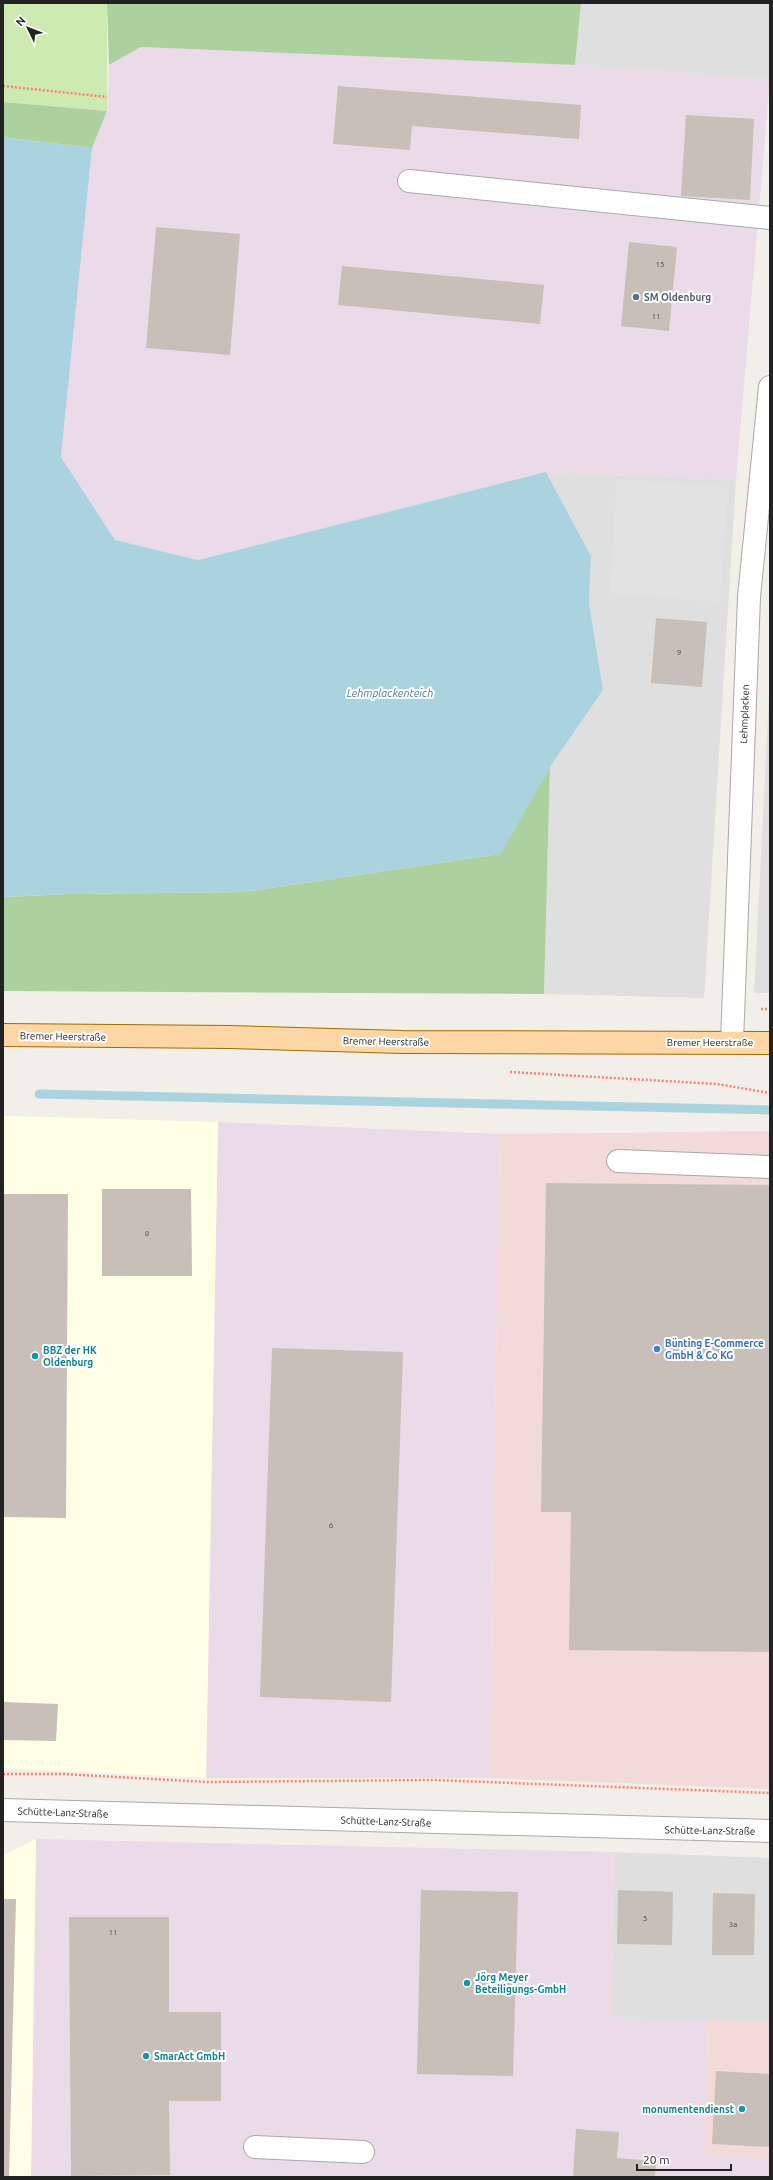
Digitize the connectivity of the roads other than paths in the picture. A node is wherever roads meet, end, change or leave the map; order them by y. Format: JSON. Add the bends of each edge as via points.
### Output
{"nodes":[{"id":1,"x":409,"y":181,"type":"dead end"},
{"id":2,"x":770,"y":218,"type":"edge"},
{"id":3,"x":770,"y":387,"type":"edge"},
{"id":4,"x":3,"y":1035,"type":"edge"},
{"id":5,"x":732,"y":1042,"type":"junction"},
{"id":6,"x":770,"y":1043,"type":"edge"},
{"id":7,"x":618,"y":1161,"type":"dead end"},
{"id":8,"x":770,"y":1167,"type":"edge"},
{"id":9,"x":3,"y":1810,"type":"edge"},
{"id":10,"x":770,"y":1831,"type":"edge"},
{"id":11,"x":256,"y":2147,"type":"dead end"},
{"id":12,"x":363,"y":2152,"type":"dead end"}],
"edges":[{"from":1,"to":2,"type":"street"},
{"from":3,"to":5,"type":"street","name":"Lehmplacken","via":[[749,597]]},
{"from":4,"to":5,"type":"main road","name":"Bremer Heerstraße","via":[[402,1042]]},
{"from":5,"to":6,"type":"main road","name":"Bremer Heerstraße"},
{"from":7,"to":8,"type":"street"},
{"from":9,"to":10,"type":"street","name":"Schütte-Lanz-Straße"},
{"from":11,"to":12,"type":"street"}]}
